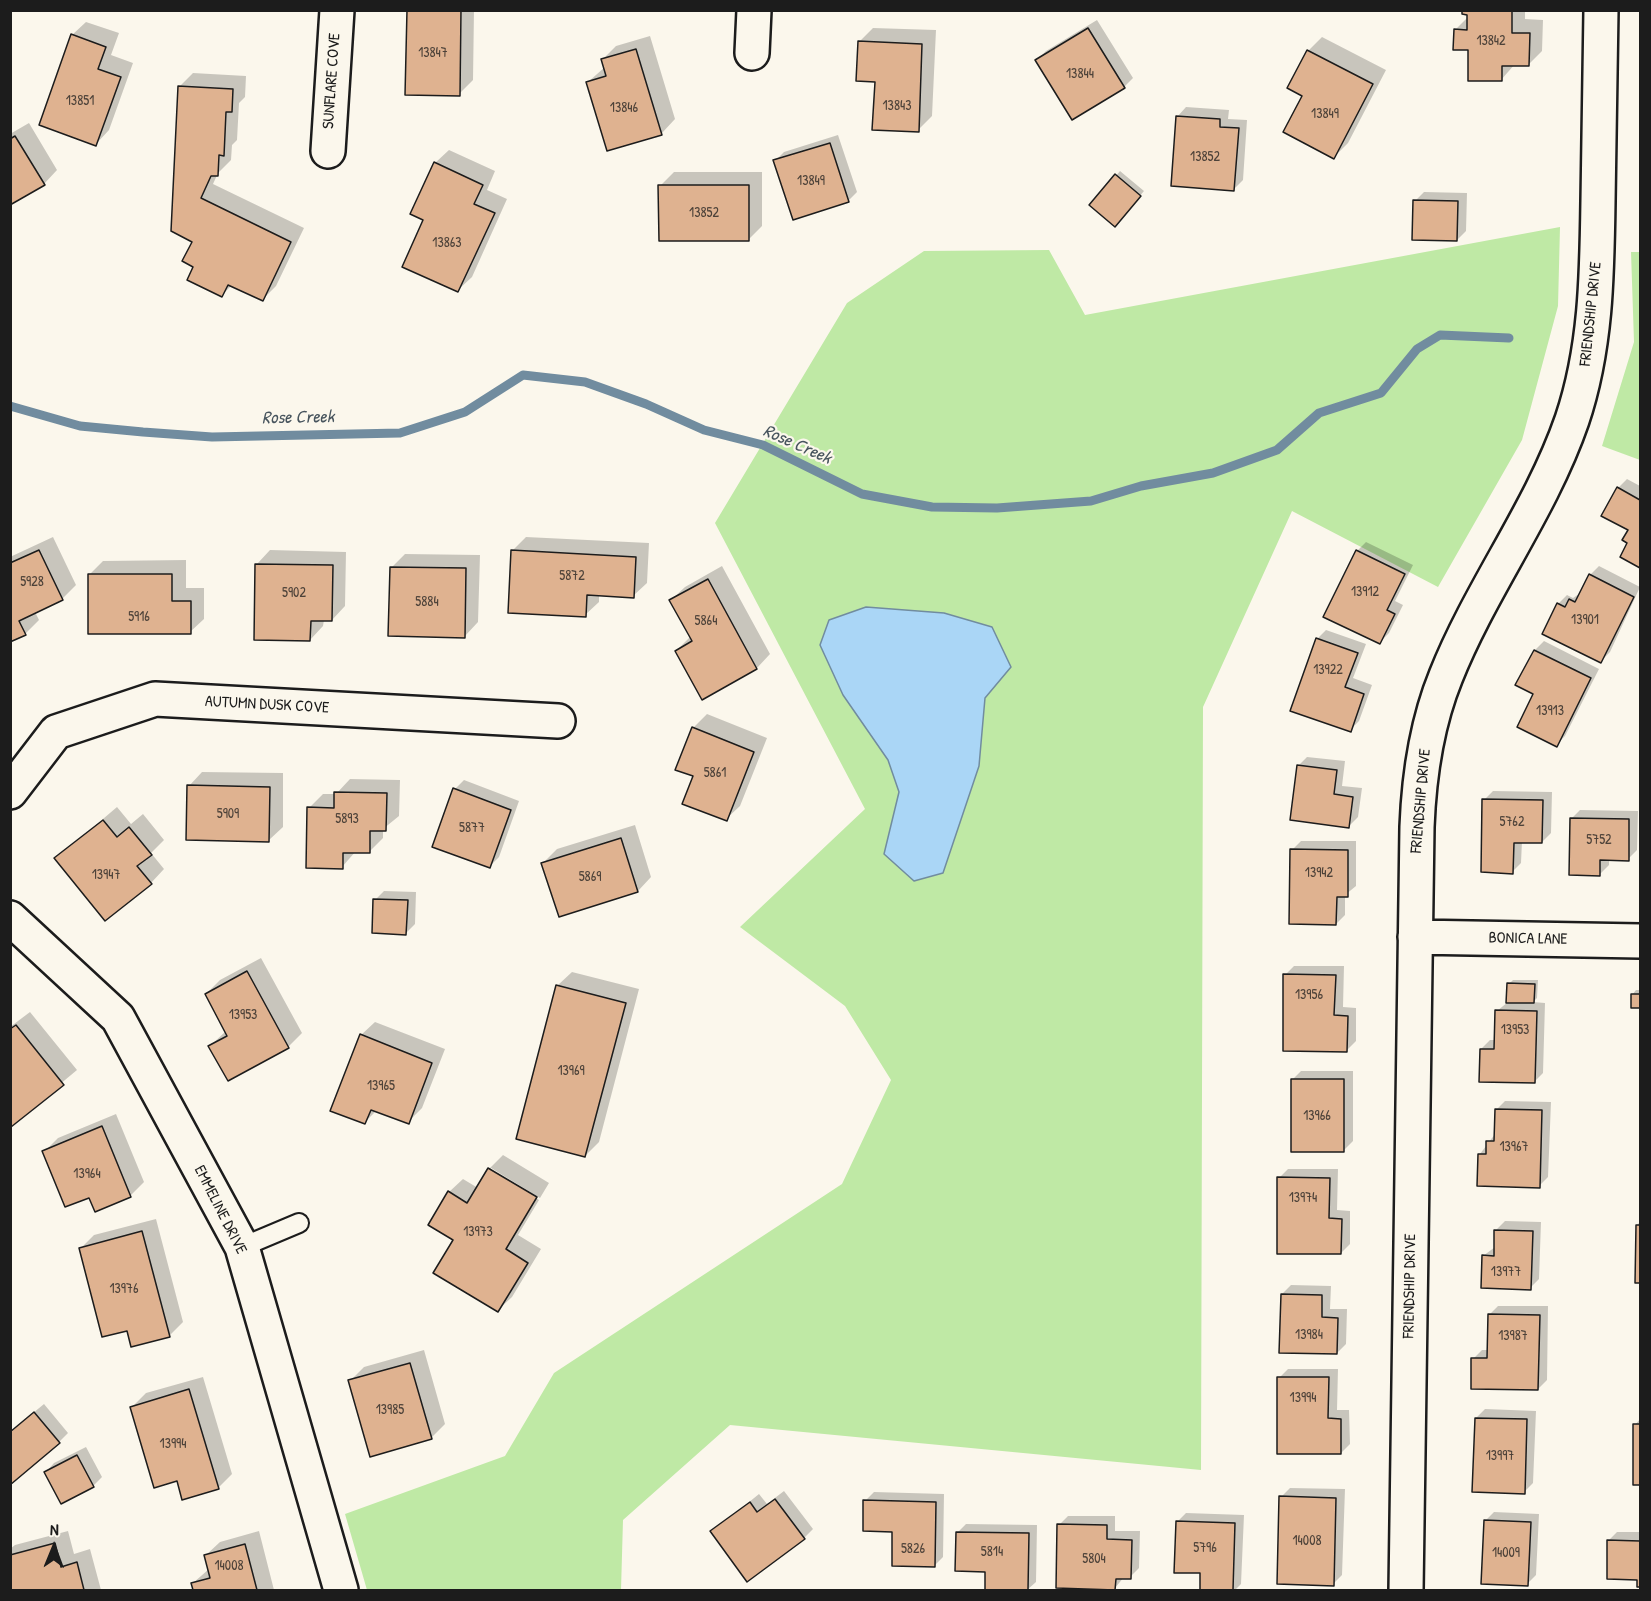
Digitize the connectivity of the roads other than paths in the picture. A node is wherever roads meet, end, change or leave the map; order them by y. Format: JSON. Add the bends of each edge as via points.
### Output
{"nodes":[{"id":1,"x":337,"y":10,"type":"edge"},
{"id":2,"x":754,"y":10,"type":"edge"},
{"id":3,"x":1601,"y":10,"type":"edge"},
{"id":4,"x":752,"y":53,"type":"dead end"},
{"id":5,"x":328,"y":151,"type":"dead end"},
{"id":6,"x":558,"y":721,"type":"dead end"},
{"id":7,"x":10,"y":792,"type":"edge"},
{"id":8,"x":10,"y":918,"type":"edge"},
{"id":9,"x":1415,"y":937,"type":"junction"},
{"id":10,"x":1641,"y":941,"type":"edge"},
{"id":11,"x":299,"y":1223,"type":"dead end"},
{"id":12,"x":242,"y":1247,"type":"junction"},
{"id":13,"x":341,"y":1590,"type":"edge"},
{"id":14,"x":1406,"y":1590,"type":"edge"}],
"edges":[{"from":1,"to":5,"type":"street","name":"SUNFLARE COVE"},
{"from":2,"to":4,"type":"street"},
{"from":3,"to":9,"type":"street","name":"FRIENDSHIP DRIVE","via":[[1597,273],[1587,366],[1562,447],[1457,651],[1435,706],[1418,798]]},
{"from":6,"to":7,"type":"street","name":"AUTUMN DUSK COVE","via":[[155,699],[56,732]]},
{"from":8,"to":12,"type":"street","name":"EMMELINE DRIVE","via":[[118,1018]]},
{"from":9,"to":10,"type":"street","name":"BONICA LANE"},
{"from":9,"to":14,"type":"street","name":"FRIENDSHIP DRIVE"},
{"from":11,"to":12,"type":"lane"},
{"from":12,"to":13,"type":"street","name":"EMMELINE DRIVE"}]}
